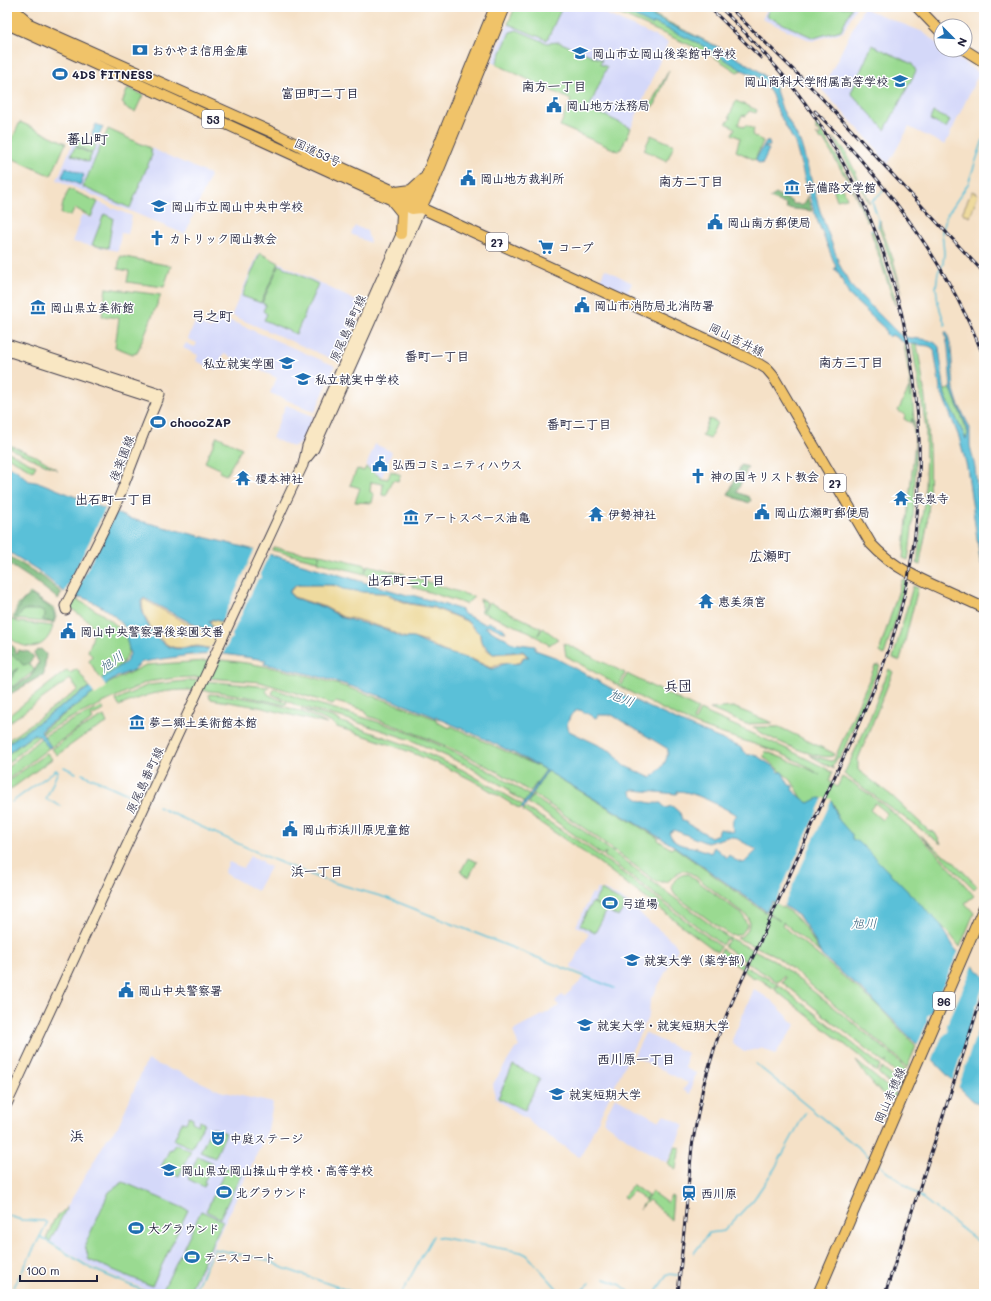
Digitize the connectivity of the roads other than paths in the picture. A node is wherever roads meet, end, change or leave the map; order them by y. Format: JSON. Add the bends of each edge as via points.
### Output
{"nodes":[{"id":1,"x":11,"y":7,"type":"edge"},
{"id":2,"x":495,"y":7,"type":"edge"},
{"id":3,"x":505,"y":7,"type":"edge"},
{"id":4,"x":917,"y":7,"type":"edge"},
{"id":5,"x":7,"y":14,"type":"edge"},
{"id":6,"x":7,"y":24,"type":"edge"},
{"id":7,"x":933,"y":24,"type":"edge"},
{"id":8,"x":29,"y":29,"type":"junction"},
{"id":9,"x":7,"y":30,"type":"edge"},
{"id":10,"x":973,"y":55,"type":"edge"},
{"id":11,"x":984,"y":62,"type":"edge"},
{"id":12,"x":426,"y":176,"type":"junction"},
{"id":13,"x":392,"y":196,"type":"junction"},
{"id":14,"x":416,"y":206,"type":"junction"},
{"id":15,"x":401,"y":234,"type":"junction"},
{"id":16,"x":7,"y":344,"type":"edge"},
{"id":17,"x":7,"y":351,"type":"edge"},
{"id":18,"x":159,"y":397,"type":"junction"},
{"id":19,"x":302,"y":464,"type":"junction"},
{"id":20,"x":66,"y":607,"type":"dead end"},
{"id":21,"x":984,"y":608,"type":"edge"},
{"id":22,"x":983,"y":908,"type":"edge"},
{"id":23,"x":984,"y":922,"type":"edge"},
{"id":24,"x":907,"y":1094,"type":"junction"},
{"id":25,"x":7,"y":1104,"type":"edge"},
{"id":26,"x":872,"y":1176,"type":"junction"},
{"id":27,"x":818,"y":1294,"type":"edge"},
{"id":28,"x":825,"y":1294,"type":"edge"}],
"edges":[{"from":1,"to":8,"type":"main road"},
{"from":2,"to":12,"type":"main road"},
{"from":3,"to":14,"type":"main road","via":[[435,179]]},
{"from":4,"to":7,"type":"main road"},
{"from":5,"to":8,"type":"main road","name":"国道53号","number":"53"},
{"from":6,"to":8,"type":"main road","name":"国道53号","number":"53"},
{"from":8,"to":9,"type":"main road"},
{"from":8,"to":13,"type":"main road","name":"国道53号","number":"53","via":[[51,46]]},
{"from":10,"to":11,"type":"main road"},
{"from":12,"to":13,"type":"main road","via":[[416,188]]},
{"from":12,"to":14,"type":"main road"},
{"from":13,"to":14,"type":"main road","name":"国道53号","number":"53"},
{"from":13,"to":15,"type":"main road","via":[[402,213]]},
{"from":14,"to":15,"type":"main road","name":"原尾島番町線"},
{"from":14,"to":19,"type":"main road","name":"原尾島番町線","via":[[314,449]]},
{"from":14,"to":21,"type":"main road","name":"岡山吉井線","number":"27","via":[[767,369],[875,548],[888,561],[903,570]]},
{"from":15,"to":19,"type":"main road","name":"原尾島番町線","via":[[307,446]]},
{"from":16,"to":18,"type":"main road"},
{"from":17,"to":18,"type":"main road"},
{"from":18,"to":20,"type":"main road","name":"後楽園線","via":[[116,503]]},
{"from":19,"to":25,"type":"main road","name":"原尾島番町線"},
{"from":22,"to":24,"type":"main road","name":"岡山赤穂線","number":"96"},
{"from":23,"to":24,"type":"main road","name":"岡山赤穂線","number":"96"},
{"from":24,"to":26,"type":"main road","name":"岡山赤穂線","number":"96"},
{"from":26,"to":27,"type":"main road","name":"岡山赤穂線","number":"96"},
{"from":26,"to":28,"type":"main road","name":"岡山赤穂線","number":"96"}]}
